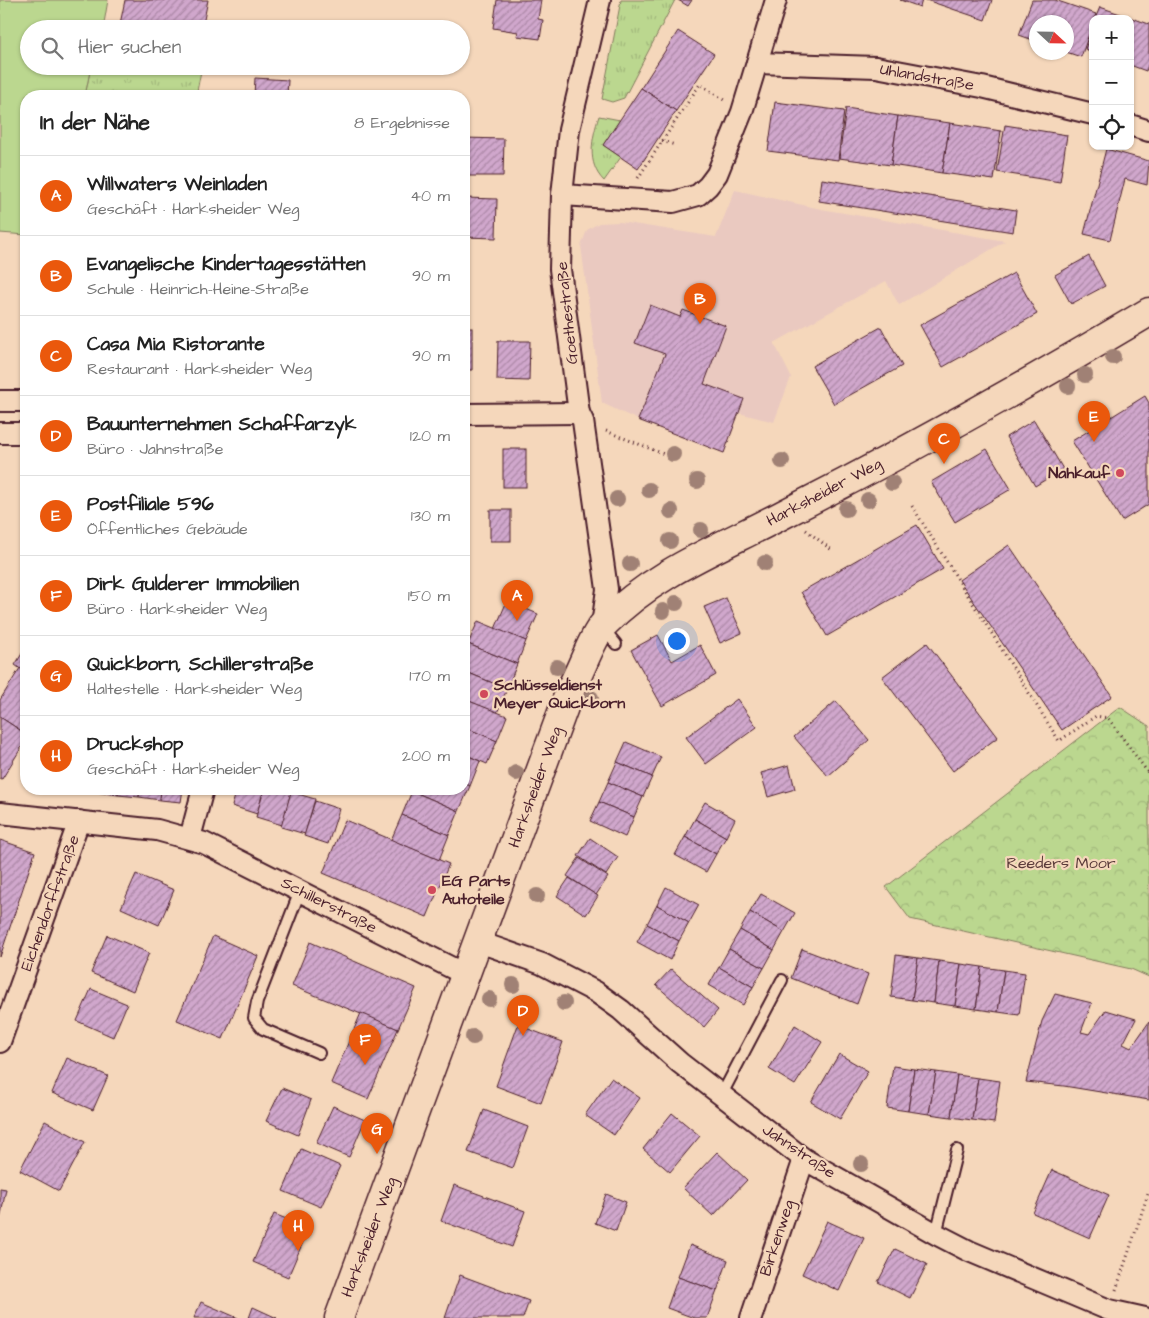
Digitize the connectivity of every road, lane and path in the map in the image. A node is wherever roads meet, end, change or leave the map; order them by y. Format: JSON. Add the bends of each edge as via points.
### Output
{"nodes":[{"id":1,"x":600,"y":0,"type":"edge"},
{"id":2,"x":776,"y":0,"type":"edge"},
{"id":3,"x":758,"y":63,"type":"junction"},
{"id":4,"x":742,"y":112,"type":"junction"},
{"id":5,"x":1089,"y":113,"type":"edge"},
{"id":6,"x":1134,"y":126,"type":"edge"},
{"id":7,"x":1149,"y":131,"type":"edge"},
{"id":8,"x":662,"y":141,"type":"junction"},
{"id":9,"x":675,"y":145,"type":"dead end"},
{"id":10,"x":562,"y":195,"type":"junction"},
{"id":11,"x":633,"y":201,"type":"junction"},
{"id":12,"x":1149,"y":312,"type":"edge"},
{"id":13,"x":0,"y":401,"type":"edge"},
{"id":14,"x":20,"y":401,"type":"edge"},
{"id":15,"x":470,"y":414,"type":"edge"},
{"id":16,"x":581,"y":417,"type":"junction"},
{"id":17,"x":0,"y":433,"type":"edge"},
{"id":18,"x":20,"y":433,"type":"edge"},
{"id":19,"x":679,"y":460,"type":"dead end"},
{"id":20,"x":912,"y":506,"type":"dead end"},
{"id":21,"x":609,"y":635,"type":"junction"},
{"id":22,"x":1149,"y":774,"type":"edge"},
{"id":23,"x":201,"y":795,"type":"edge"},
{"id":24,"x":0,"y":813,"type":"edge"},
{"id":25,"x":79,"y":821,"type":"junction"},
{"id":26,"x":190,"y":838,"type":"junction"},
{"id":27,"x":300,"y":891,"type":"junction"},
{"id":28,"x":479,"y":942,"type":"junction"},
{"id":29,"x":466,"y":975,"type":"junction"},
{"id":30,"x":782,"y":980,"type":"dead end"},
{"id":31,"x":0,"y":1042,"type":"edge"},
{"id":32,"x":319,"y":1053,"type":"dead end"},
{"id":33,"x":721,"y":1096,"type":"junction"},
{"id":34,"x":957,"y":1150,"type":"dead end"},
{"id":35,"x":804,"y":1159,"type":"junction"},
{"id":36,"x":1149,"y":1191,"type":"edge"},
{"id":37,"x":936,"y":1234,"type":"junction"},
{"id":38,"x":1115,"y":1291,"type":"dead end"},
{"id":39,"x":339,"y":1318,"type":"edge"},
{"id":40,"x":751,"y":1318,"type":"edge"},
{"id":41,"x":1145,"y":1318,"type":"edge"}],
"edges":[{"from":1,"to":10,"type":"street","name":"Goethestraße","via":[[569,130]]},
{"from":2,"to":3,"type":"street"},
{"from":3,"to":4,"type":"street"},
{"from":3,"to":5,"type":"street","name":"Uhlandstraße","via":[[876,67],[982,87]]},
{"from":4,"to":8,"type":"path","via":[[700,84]]},
{"from":4,"to":11,"type":"street","via":[[716,174],[698,195],[673,202]]},
{"from":6,"to":7,"type":"street"},
{"from":8,"to":9,"type":"path"},
{"from":8,"to":11,"type":"path","via":[[639,175]]},
{"from":10,"to":11,"type":"street"},
{"from":10,"to":16,"type":"street","name":"Goethestraße","via":[[560,269]]},
{"from":12,"to":21,"type":"main road","name":"Harksheider Weg","via":[[974,413],[785,514],[709,550],[619,609]]},
{"from":13,"to":14,"type":"street"},
{"from":15,"to":16,"type":"street"},
{"from":16,"to":19,"type":"path"},
{"from":16,"to":21,"type":"street","name":"Goethestraße","via":[[607,589]]},
{"from":17,"to":18,"type":"street"},
{"from":20,"to":22,"type":"path","via":[[1059,741],[1096,716],[1108,718]]},
{"from":21,"to":28,"type":"main road","name":"Harksheider Weg","via":[[571,688]]},
{"from":23,"to":26,"type":"street"},
{"from":24,"to":25,"type":"street","name":"Schillerstraße"},
{"from":25,"to":26,"type":"street","name":"Schillerstraße","via":[[157,830]]},
{"from":25,"to":31,"type":"street","name":"Eichendorffstraße"},
{"from":26,"to":27,"type":"street","name":"Schillerstraße"},
{"from":27,"to":29,"type":"street","name":"Schillerstraße"},
{"from":27,"to":32,"type":"lane","via":[[257,1002],[254,1018],[263,1029]]},
{"from":28,"to":29,"type":"main road","name":"Harksheider Weg"},
{"from":28,"to":33,"type":"street","name":"Jahnstraße","via":[[542,964],[596,992]]},
{"from":29,"to":39,"type":"main road","name":"Harksheider Weg"},
{"from":30,"to":33,"type":"lane"},
{"from":33,"to":35,"type":"street","name":"Jahnstraße"},
{"from":34,"to":37,"type":"lane"},
{"from":35,"to":37,"type":"street","name":"Jahnstraße"},
{"from":35,"to":40,"type":"street","name":"Birkenweg"},
{"from":36,"to":38,"type":"path"},
{"from":37,"to":41,"type":"street","name":"Jahnstraße","via":[[1109,1310]]}]}
